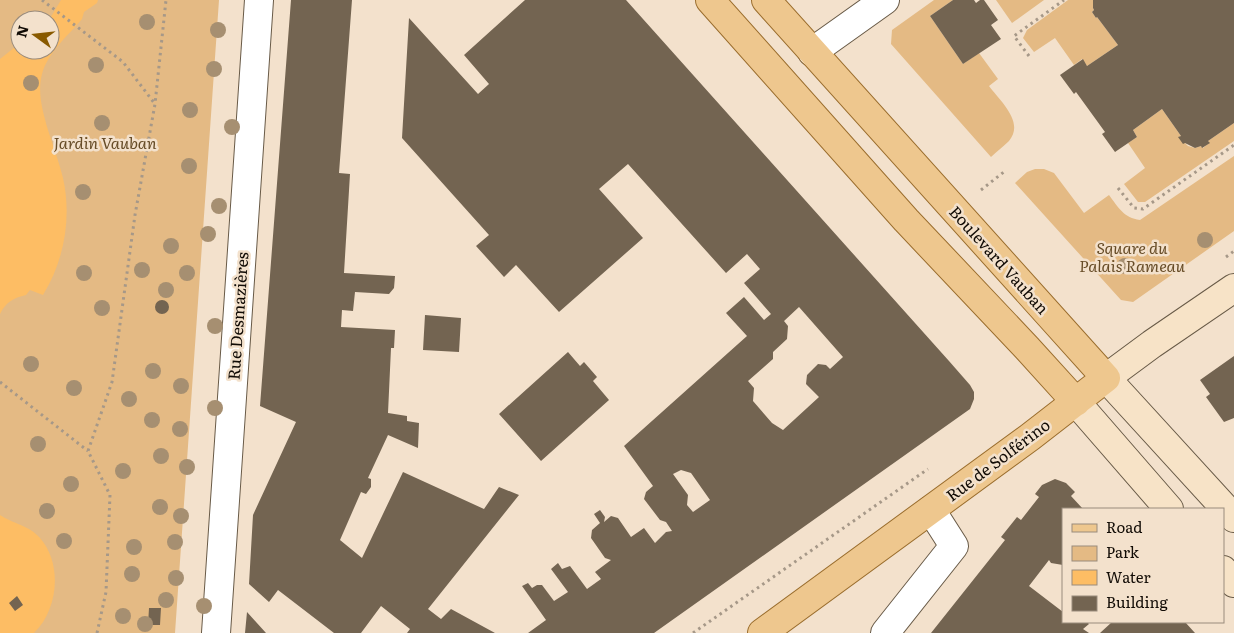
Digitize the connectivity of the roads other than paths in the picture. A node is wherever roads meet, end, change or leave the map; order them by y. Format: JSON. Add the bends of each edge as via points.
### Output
{"nodes":[{"id":1,"x":260,"y":0,"type":"edge"},
{"id":2,"x":710,"y":0,"type":"edge"},
{"id":3,"x":766,"y":0,"type":"edge"},
{"id":4,"x":885,"y":0,"type":"edge"},
{"id":5,"x":812,"y":52,"type":"junction"},
{"id":6,"x":1234,"y":288,"type":"edge"},
{"id":7,"x":1106,"y":378,"type":"junction"},
{"id":8,"x":1076,"y":402,"type":"junction"},
{"id":9,"x":1168,"y":508,"type":"edge"},
{"id":10,"x":931,"y":510,"type":"junction"},
{"id":11,"x":1234,"y":518,"type":"edge"},
{"id":12,"x":1224,"y":571,"type":"edge"},
{"id":13,"x":1234,"y":583,"type":"edge"},
{"id":14,"x":216,"y":633,"type":"edge"},
{"id":15,"x":762,"y":633,"type":"edge"},
{"id":16,"x":885,"y":633,"type":"edge"}],
"edges":[{"from":1,"to":14,"type":"street","name":"Rue Desmazières"},
{"from":2,"to":8,"type":"main road","via":[[906,220]]},
{"from":3,"to":5,"type":"main road","name":"Boulevard Vauban"},
{"from":4,"to":5,"type":"street"},
{"from":5,"to":7,"type":"main road","name":"Boulevard Vauban"},
{"from":6,"to":7,"type":"main road","name":"Rue de Solférino"},
{"from":7,"to":8,"type":"main road","name":"Rue de Solférino"},
{"from":7,"to":11,"type":"main road","name":"Boulevard Vauban"},
{"from":8,"to":9,"type":"main road"},
{"from":8,"to":10,"type":"main road","name":"Rue de Solférino"},
{"from":10,"to":15,"type":"main road","name":"Rue de Solférino"},
{"from":10,"to":16,"type":"street","via":[[954,546]]},
{"from":12,"to":13,"type":"main road"}]}
